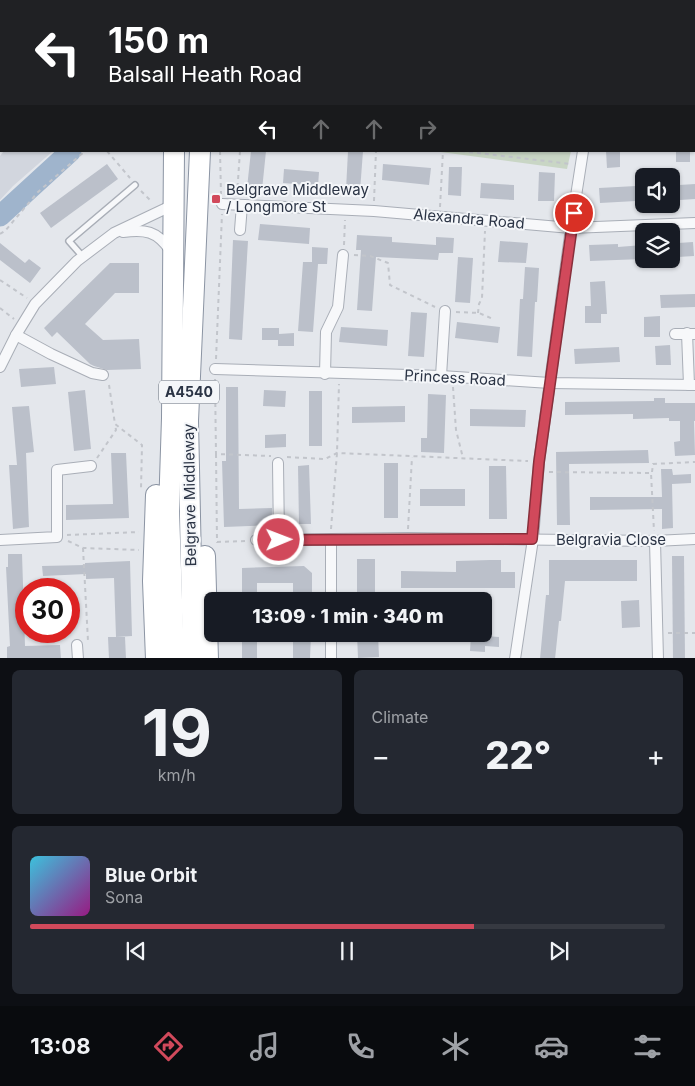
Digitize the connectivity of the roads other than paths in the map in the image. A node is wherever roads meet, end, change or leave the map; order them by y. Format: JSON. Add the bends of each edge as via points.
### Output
{"nodes":[{"id":1,"x":174,"y":152,"type":"edge"},
{"id":2,"x":200,"y":152,"type":"edge"},
{"id":3,"x":583,"y":152,"type":"edge"},
{"id":4,"x":135,"y":185,"type":"dead end"},
{"id":5,"x":222,"y":204,"type":"road end"},
{"id":6,"x":173,"y":205,"type":"junction"},
{"id":7,"x":239,"y":205,"type":"junction"},
{"id":8,"x":695,"y":222,"type":"edge"},
{"id":9,"x":571,"y":228,"type":"junction"},
{"id":10,"x":240,"y":230,"type":"dead end"},
{"id":11,"x":114,"y":233,"type":"junction"},
{"id":12,"x":173,"y":255,"type":"junction"},
{"id":13,"x":343,"y":255,"type":"road end"},
{"id":14,"x":83,"y":257,"type":"junction"},
{"id":15,"x":193,"y":277,"type":"junction"},
{"id":16,"x":174,"y":294,"type":"junction"},
{"id":17,"x":445,"y":311,"type":"road end"},
{"id":18,"x":691,"y":333,"type":"edge"},
{"id":19,"x":675,"y":334,"type":"dead end"},
{"id":20,"x":16,"y":335,"type":"junction"},
{"id":21,"x":0,"y":367,"type":"edge"},
{"id":22,"x":215,"y":369,"type":"road end"},
{"id":23,"x":325,"y":374,"type":"junction"},
{"id":24,"x":105,"y":376,"type":"road end"},
{"id":25,"x":440,"y":376,"type":"junction"},
{"id":26,"x":550,"y":384,"type":"junction"},
{"id":27,"x":692,"y":385,"type":"edge"},
{"id":28,"x":278,"y":459,"type":"road end"},
{"id":29,"x":91,"y":466,"type":"road end"},
{"id":30,"x":331,"y":539,"type":"junction"},
{"id":31,"x":532,"y":539,"type":"junction"},
{"id":32,"x":0,"y":540,"type":"edge"},
{"id":33,"x":256,"y":540,"type":"road end"},
{"id":34,"x":279,"y":540,"type":"junction"},
{"id":35,"x":695,"y":540,"type":"edge"},
{"id":36,"x":655,"y":541,"type":"junction"},
{"id":37,"x":331,"y":592,"type":"edge"},
{"id":38,"x":331,"y":642,"type":"edge"},
{"id":39,"x":77,"y":645,"type":"road end"},
{"id":40,"x":78,"y":658,"type":"edge"},
{"id":41,"x":156,"y":658,"type":"edge"},
{"id":42,"x":174,"y":658,"type":"edge"},
{"id":43,"x":193,"y":658,"type":"edge"},
{"id":44,"x":208,"y":658,"type":"edge"},
{"id":45,"x":331,"y":658,"type":"edge"},
{"id":46,"x":516,"y":658,"type":"edge"},
{"id":47,"x":658,"y":658,"type":"edge"}],
"edges":[{"from":1,"to":6,"type":"highway","name":"Belgrave Middleway","number":"A4540"},
{"from":2,"to":15,"type":"highway","name":"Belgrave Middleway","number":"A4540"},
{"from":3,"to":9,"type":"street"},
{"from":4,"to":14,"type":"lane","via":[[69,241]]},
{"from":5,"to":7,"type":"street","name":"Alexandra Road"},
{"from":6,"to":11,"type":"street"},
{"from":6,"to":12,"type":"highway","name":"Belgrave Middleway","number":"A4540"},
{"from":7,"to":9,"type":"street","name":"Alexandra Road","via":[[374,211]]},
{"from":7,"to":10,"type":"street"},
{"from":8,"to":9,"type":"street","name":"Alexandra Road"},
{"from":9,"to":26,"type":"street"},
{"from":11,"to":12,"type":"street","via":[[148,232],[162,238]]},
{"from":11,"to":14,"type":"street"},
{"from":12,"to":16,"type":"highway","name":"Belgrave Middleway","number":"A4540"},
{"from":13,"to":23,"type":"street","via":[[338,307],[326,332]]},
{"from":14,"to":20,"type":"street","via":[[35,304]]},
{"from":15,"to":43,"type":"highway","name":"Belgrave Middleway","number":"A4540","via":[[188,421]]},
{"from":15,"to":44,"type":"highway"},
{"from":16,"to":41,"type":"highway","via":[[166,326],[157,473],[153,580]]},
{"from":16,"to":42,"type":"highway","name":"Belgrave Middleway","number":"A4540","via":[[169,511]]},
{"from":17,"to":25,"type":"street"},
{"from":18,"to":19,"type":"street"},
{"from":18,"to":27,"type":"street"},
{"from":20,"to":21,"type":"street"},
{"from":20,"to":24,"type":"street","via":[[92,373]]},
{"from":22,"to":23,"type":"street","name":"Princess Road"},
{"from":23,"to":25,"type":"street","name":"Princess Road"},
{"from":25,"to":26,"type":"street","name":"Princess Road"},
{"from":26,"to":27,"type":"street","name":"Princess Road"},
{"from":26,"to":31,"type":"street"},
{"from":28,"to":34,"type":"street"},
{"from":29,"to":32,"type":"street","via":[[57,470],[57,537]]},
{"from":30,"to":31,"type":"street","name":"Belgravia Close"},
{"from":30,"to":34,"type":"street","name":"Belgravia Close"},
{"from":30,"to":37,"type":"street"},
{"from":31,"to":36,"type":"street","name":"Belgravia Close"},
{"from":31,"to":46,"type":"street"},
{"from":33,"to":34,"type":"street","name":"Belgravia Close"},
{"from":35,"to":36,"type":"street","name":"Belgravia Close"},
{"from":36,"to":47,"type":"street"},
{"from":38,"to":45,"type":"street"},
{"from":39,"to":40,"type":"street"}]}
